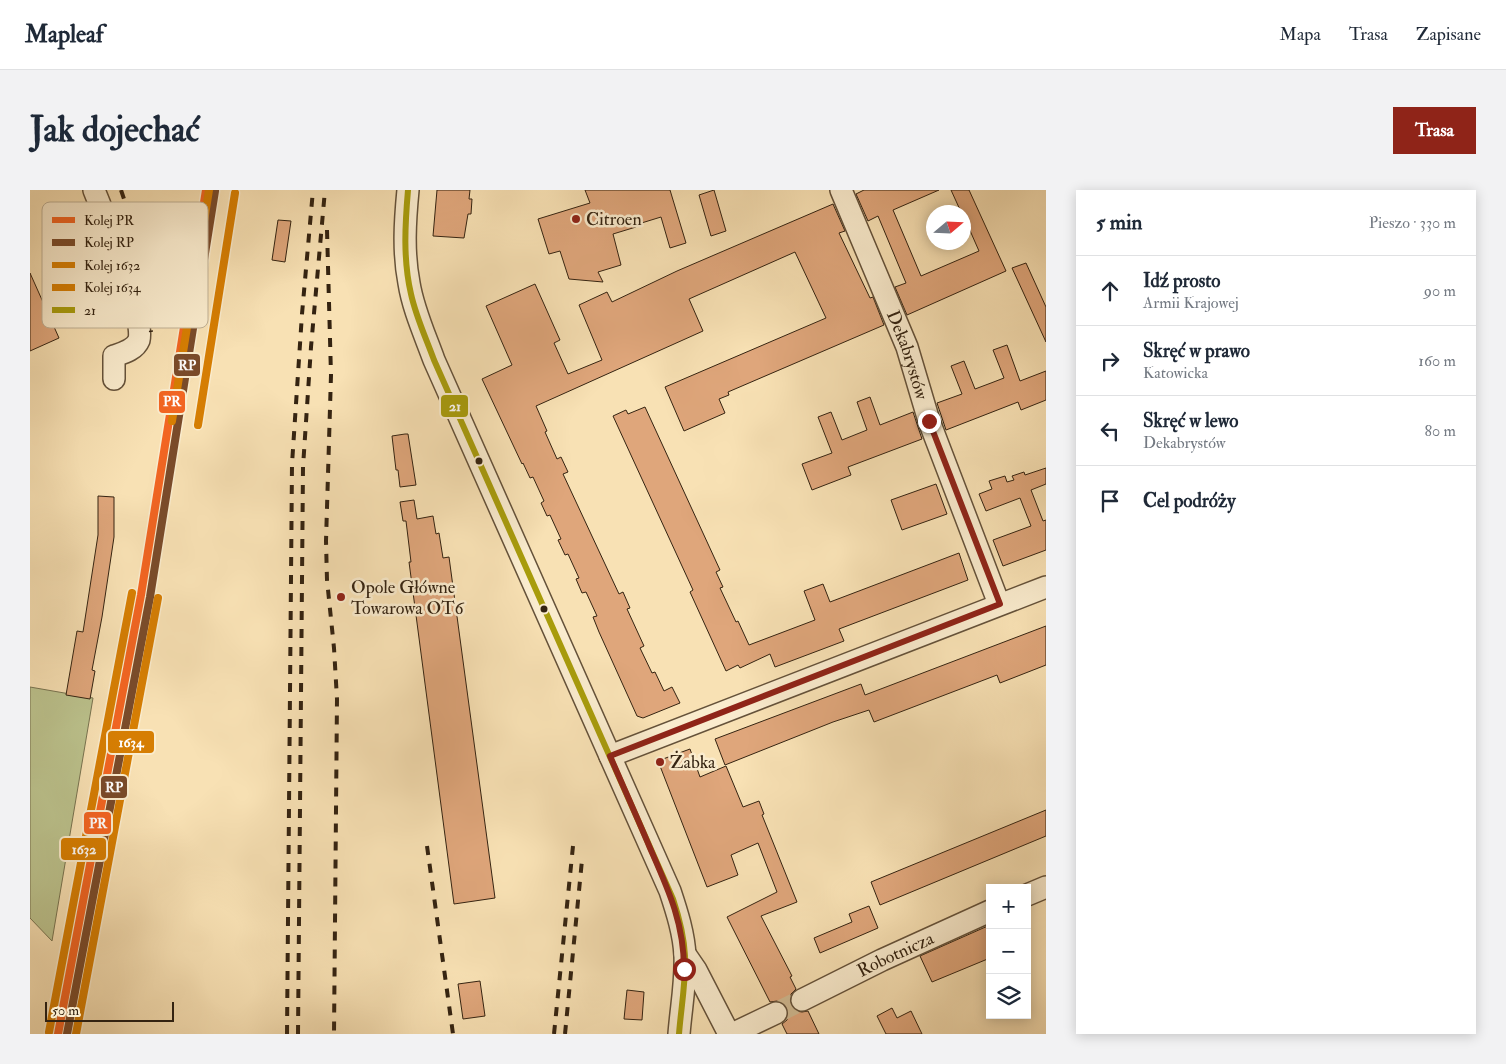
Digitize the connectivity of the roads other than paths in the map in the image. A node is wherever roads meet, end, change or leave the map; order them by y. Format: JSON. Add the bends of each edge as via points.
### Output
{"nodes":[{"id":1,"x":94,"y":190,"type":"edge"},
{"id":2,"x":408,"y":190,"type":"edge"},
{"id":3,"x":841,"y":190,"type":"edge"},
{"id":4,"x":99,"y":202,"type":"edge"},
{"id":5,"x":139,"y":328,"type":"edge"},
{"id":6,"x":114,"y":379,"type":"dead end"},
{"id":7,"x":1046,"y":587,"type":"edge"},
{"id":8,"x":1000,"y":604,"type":"junction"},
{"id":9,"x":610,"y":756,"type":"junction"},
{"id":10,"x":1046,"y":887,"type":"edge"},
{"id":11,"x":1031,"y":893,"type":"edge"},
{"id":12,"x":986,"y":913,"type":"edge"},
{"id":13,"x":684,"y":954,"type":"junction"},
{"id":14,"x":802,"y":1000,"type":"tunnel mouth"},
{"id":15,"x":776,"y":1013,"type":"tunnel mouth"},
{"id":16,"x":678,"y":1034,"type":"edge"},
{"id":17,"x":730,"y":1034,"type":"edge"}],
"edges":[{"from":1,"to":4,"type":"street"},
{"from":2,"to":9,"type":"street","via":[[405,259],[417,312],[434,360]]},
{"from":3,"to":8,"type":"street","name":"Dekabrystów","via":[[907,347],[929,421]]},
{"from":5,"to":6,"type":"street","via":[[138,342],[129,351],[114,356]]},
{"from":7,"to":8,"type":"street"},
{"from":8,"to":9,"type":"street"},
{"from":9,"to":13,"type":"street","via":[[670,891]]},
{"from":10,"to":11,"type":"street"},
{"from":12,"to":14,"type":"street","name":"Robotnicza"},
{"from":13,"to":16,"type":"street"},
{"from":13,"to":17,"type":"street"},
{"from":15,"to":17,"type":"street"}]}
